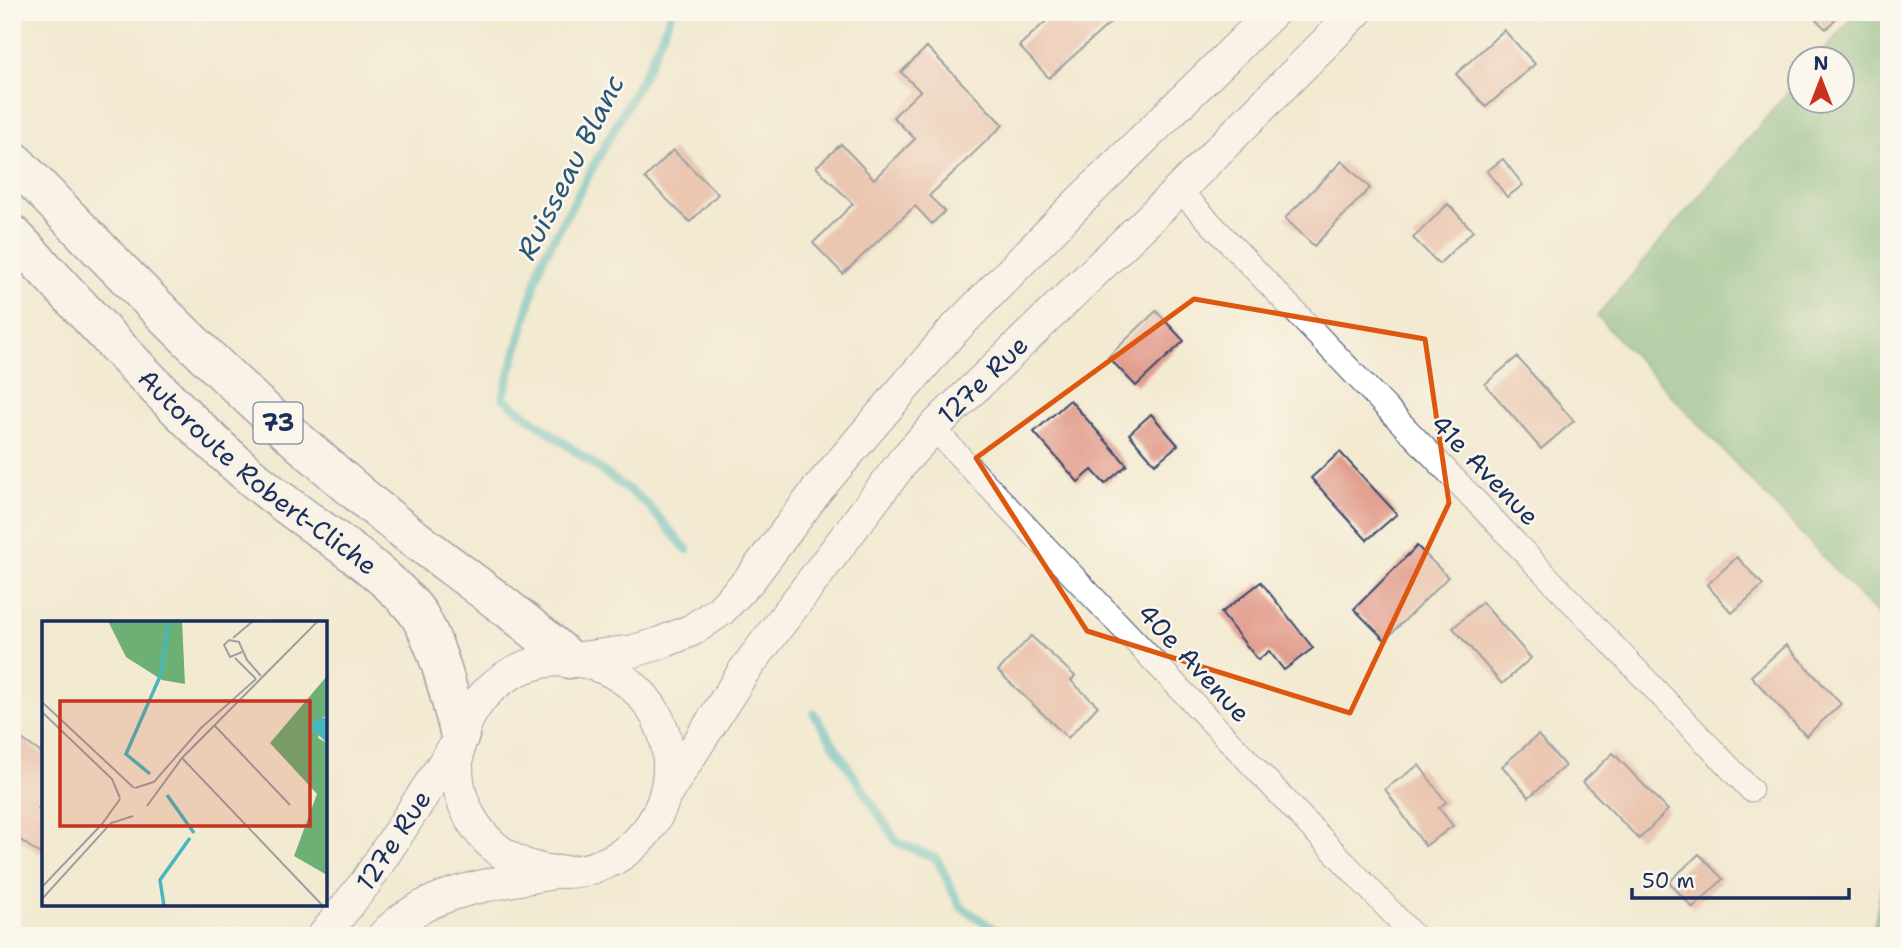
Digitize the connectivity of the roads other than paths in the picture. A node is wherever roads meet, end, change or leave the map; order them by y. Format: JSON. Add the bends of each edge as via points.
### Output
{"nodes":[{"id":1,"x":1273,"y":12,"type":"edge"},
{"id":2,"x":1356,"y":12,"type":"edge"},
{"id":3,"x":12,"y":159,"type":"edge"},
{"id":4,"x":1179,"y":190,"type":"junction"},
{"id":5,"x":12,"y":234,"type":"edge"},
{"id":6,"x":933,"y":428,"type":"junction"},
{"id":7,"x":571,"y":659,"type":"junction"},
{"id":8,"x":460,"y":737,"type":"junction"},
{"id":9,"x":1751,"y":790,"type":"dead end"},
{"id":10,"x":666,"y":794,"type":"junction"},
{"id":11,"x":559,"y":872,"type":"junction"},
{"id":12,"x":323,"y":936,"type":"edge"},
{"id":13,"x":383,"y":936,"type":"edge"},
{"id":14,"x":1414,"y":936,"type":"edge"}],
"edges":[{"from":1,"to":7,"type":"main road","name":"127e Rue","via":[[950,334],[720,611],[692,630],[658,644]]},
{"from":2,"to":4,"type":"main road","name":"127e Rue"},
{"from":3,"to":7,"type":"highway","name":"Autoroute Robert-Cliche","number":"73","via":[[123,274],[299,442]]},
{"from":4,"to":6,"type":"main road","name":"127e Rue"},
{"from":4,"to":9,"type":"street","name":"41e Avenue"},
{"from":5,"to":8,"type":"highway","name":"Autoroute Robert-Cliche","number":"73","via":[[166,395],[255,480],[370,566],[418,613]]},
{"from":6,"to":10,"type":"main road","name":"127e Rue","via":[[744,671]]},
{"from":6,"to":14,"type":"street","name":"40e Avenue"},
{"from":7,"to":8,"type":"main road","via":[[522,667],[501,678],[483,694]]},
{"from":7,"to":10,"type":"main road","via":[[621,677],[651,705],[665,732],[670,763]]},
{"from":8,"to":11,"type":"main road","via":[[458,786],[477,830],[514,860]]},
{"from":8,"to":12,"type":"main road","name":"127e Rue","via":[[366,882]]},
{"from":10,"to":11,"type":"main road","via":[[653,823],[636,844],[613,860]]},
{"from":11,"to":13,"type":"main road","name":"127e Rue","via":[[441,897],[415,909]]}]}
